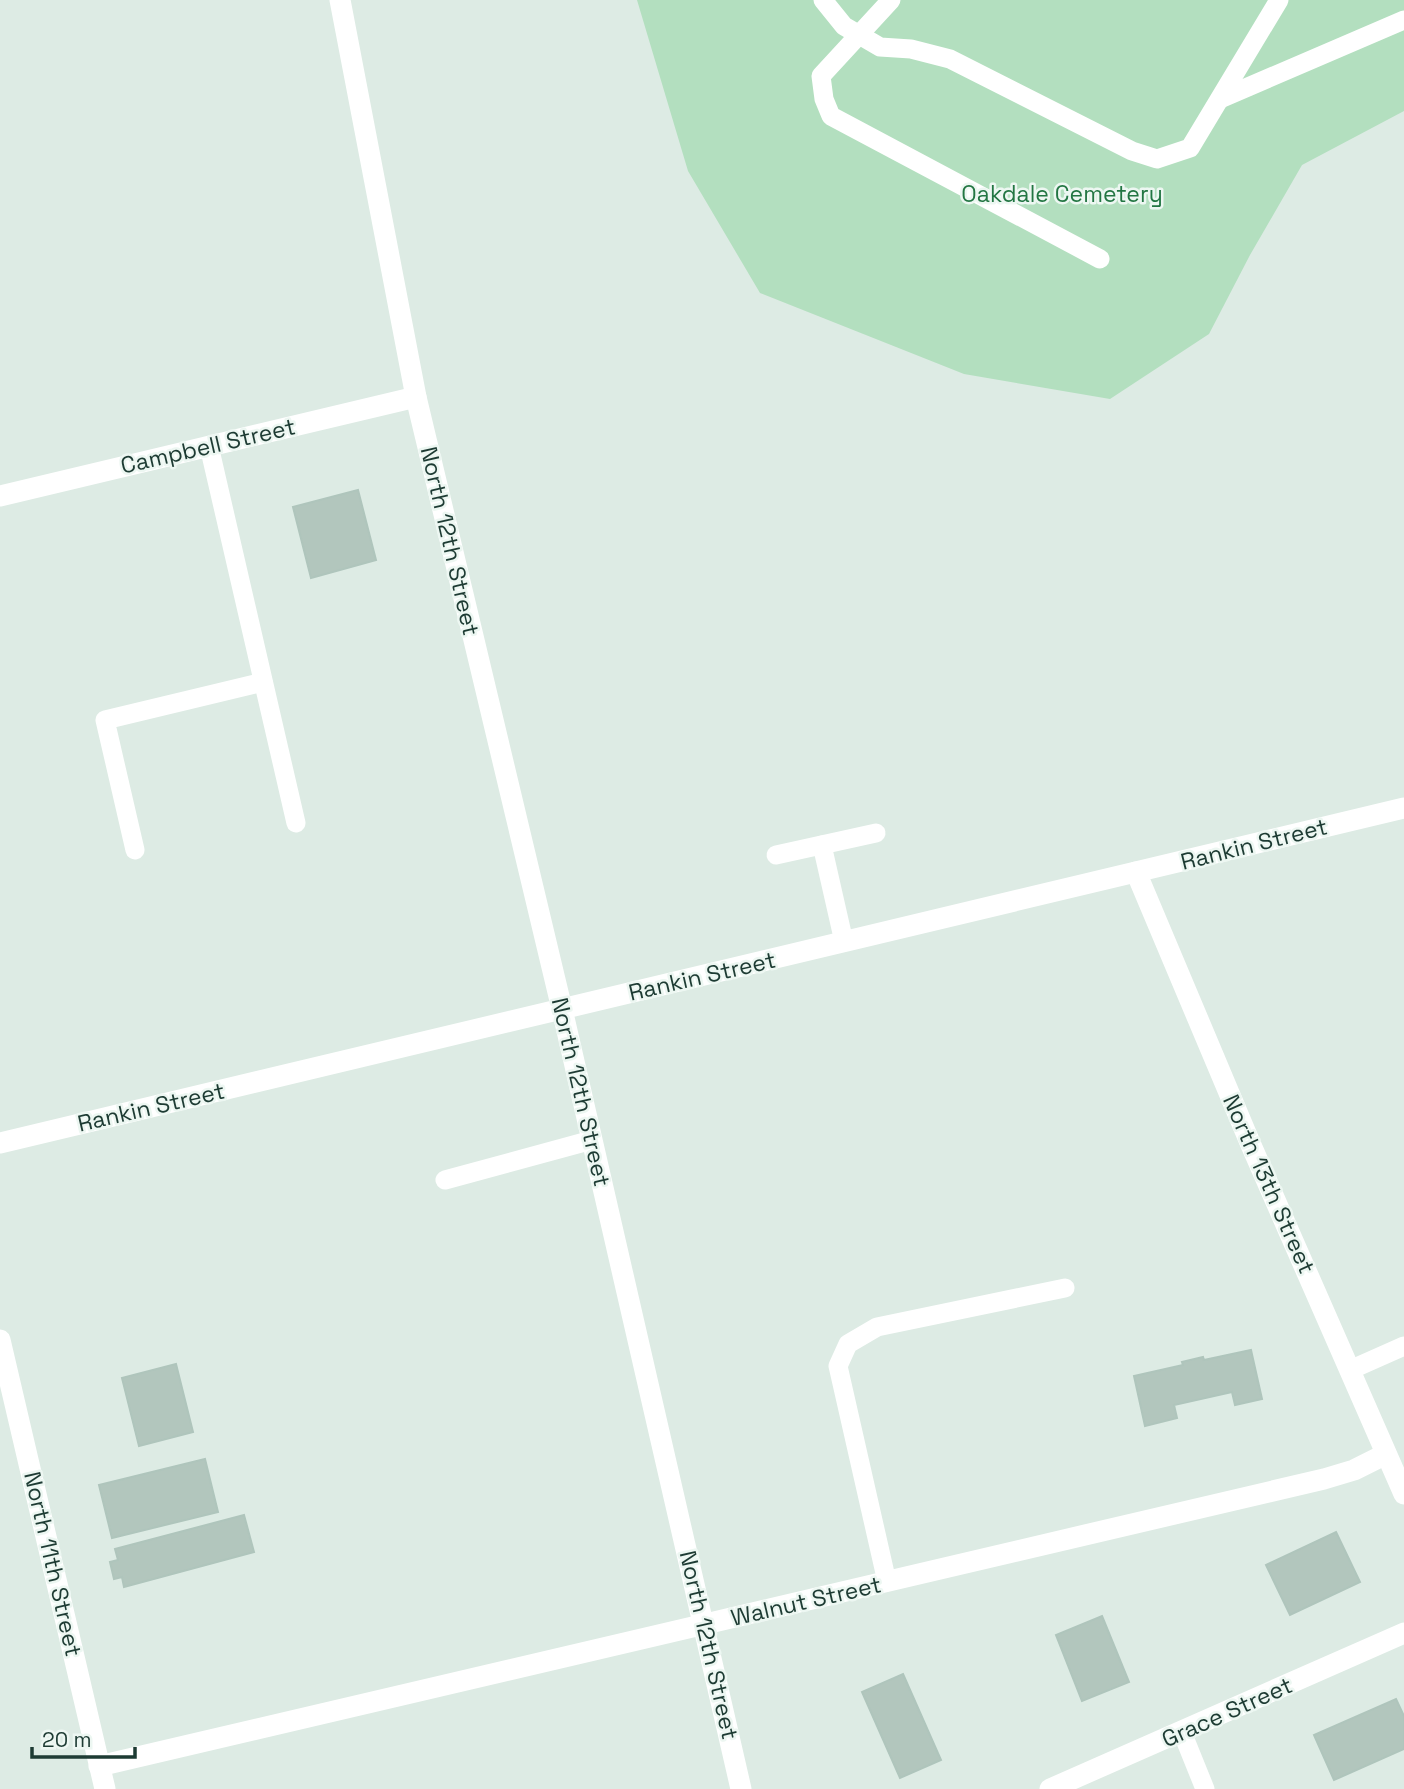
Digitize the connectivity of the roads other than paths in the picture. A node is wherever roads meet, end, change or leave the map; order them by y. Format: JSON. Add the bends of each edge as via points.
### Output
{"nodes":[{"id":1,"x":341,"y":0,"type":"edge"},
{"id":2,"x":823,"y":0,"type":"edge"},
{"id":3,"x":891,"y":0,"type":"edge"},
{"id":4,"x":1279,"y":0,"type":"edge"},
{"id":5,"x":1404,"y":20,"type":"edge"},
{"id":6,"x":858,"y":34,"type":"junction"},
{"id":7,"x":1220,"y":99,"type":"junction"},
{"id":8,"x":1100,"y":259,"type":"dead end"},
{"id":9,"x":416,"y":397,"type":"junction"},
{"id":10,"x":209,"y":446,"type":"junction"},
{"id":11,"x":0,"y":496,"type":"edge"},
{"id":12,"x":263,"y":682,"type":"junction"},
{"id":13,"x":1404,"y":807,"type":"edge"},
{"id":14,"x":296,"y":823,"type":"dead end"},
{"id":15,"x":876,"y":832,"type":"dead end"},
{"id":16,"x":822,"y":845,"type":"junction"},
{"id":17,"x":135,"y":850,"type":"dead end"},
{"id":18,"x":776,"y":855,"type":"dead end"},
{"id":19,"x":1136,"y":872,"type":"junction"},
{"id":20,"x":844,"y":942,"type":"junction"},
{"id":21,"x":562,"y":1009,"type":"junction"},
{"id":22,"x":592,"y":1140,"type":"junction"},
{"id":23,"x":0,"y":1143,"type":"edge"},
{"id":24,"x":445,"y":1180,"type":"dead end"},
{"id":25,"x":1065,"y":1287,"type":"dead end"},
{"id":26,"x":0,"y":1340,"type":"edge"},
{"id":27,"x":1404,"y":1346,"type":"edge"},
{"id":28,"x":1350,"y":1370,"type":"junction"},
{"id":29,"x":1386,"y":1454,"type":"junction"},
{"id":30,"x":1404,"y":1494,"type":"edge"},
{"id":31,"x":887,"y":1581,"type":"junction"},
{"id":32,"x":705,"y":1624,"type":"junction"},
{"id":33,"x":1404,"y":1633,"type":"edge"},
{"id":34,"x":1182,"y":1732,"type":"junction"},
{"id":35,"x":99,"y":1766,"type":"junction"},
{"id":36,"x":105,"y":1789,"type":"edge"},
{"id":37,"x":741,"y":1789,"type":"edge"},
{"id":38,"x":1050,"y":1789,"type":"edge"},
{"id":39,"x":1205,"y":1789,"type":"edge"}],
"edges":[{"from":1,"to":9,"type":"street","name":"North 12th Street"},
{"from":2,"to":6,"type":"lane","via":[[844,26]]},
{"from":3,"to":6,"type":"lane"},
{"from":4,"to":7,"type":"lane"},
{"from":5,"to":7,"type":"lane"},
{"from":6,"to":7,"type":"lane","via":[[880,47],[950,59],[1132,151],[1157,159],[1190,148]]},
{"from":6,"to":8,"type":"lane","via":[[821,76],[831,116]]},
{"from":9,"to":10,"type":"street","name":"Campbell Street"},
{"from":9,"to":21,"type":"street","name":"North 12th Street"},
{"from":10,"to":11,"type":"street","name":"Campbell Street"},
{"from":10,"to":12,"type":"lane"},
{"from":12,"to":14,"type":"lane"},
{"from":12,"to":17,"type":"lane","via":[[105,720]]},
{"from":13,"to":19,"type":"street","name":"Rankin Street"},
{"from":15,"to":16,"type":"lane"},
{"from":16,"to":18,"type":"lane"},
{"from":16,"to":20,"type":"lane"},
{"from":19,"to":20,"type":"street","name":"Rankin Street"},
{"from":19,"to":28,"type":"street","name":"North 13th Street"},
{"from":20,"to":21,"type":"street","name":"Rankin Street"},
{"from":21,"to":22,"type":"street","name":"North 12th Street"},
{"from":21,"to":23,"type":"street","name":"Rankin Street"},
{"from":22,"to":24,"type":"lane"},
{"from":22,"to":32,"type":"street","name":"North 12th Street"},
{"from":25,"to":31,"type":"lane","via":[[877,1327],[848,1344],[838,1366]]},
{"from":26,"to":35,"type":"street","name":"North 11th Street"},
{"from":27,"to":28,"type":"lane"},
{"from":28,"to":29,"type":"street","name":"North 13th Street"},
{"from":29,"to":30,"type":"street","name":"North 13th Street"},
{"from":29,"to":31,"type":"street","name":"Walnut Street","via":[[1324,1479]]},
{"from":31,"to":32,"type":"street","name":"Walnut Street"},
{"from":32,"to":35,"type":"street","name":"Walnut Street"},
{"from":32,"to":37,"type":"street","name":"North 12th Street"},
{"from":33,"to":34,"type":"street","name":"Grace Street"},
{"from":34,"to":38,"type":"street","name":"Grace Street"},
{"from":34,"to":39,"type":"lane"},
{"from":35,"to":36,"type":"street","name":"North 11th Street"}]}
